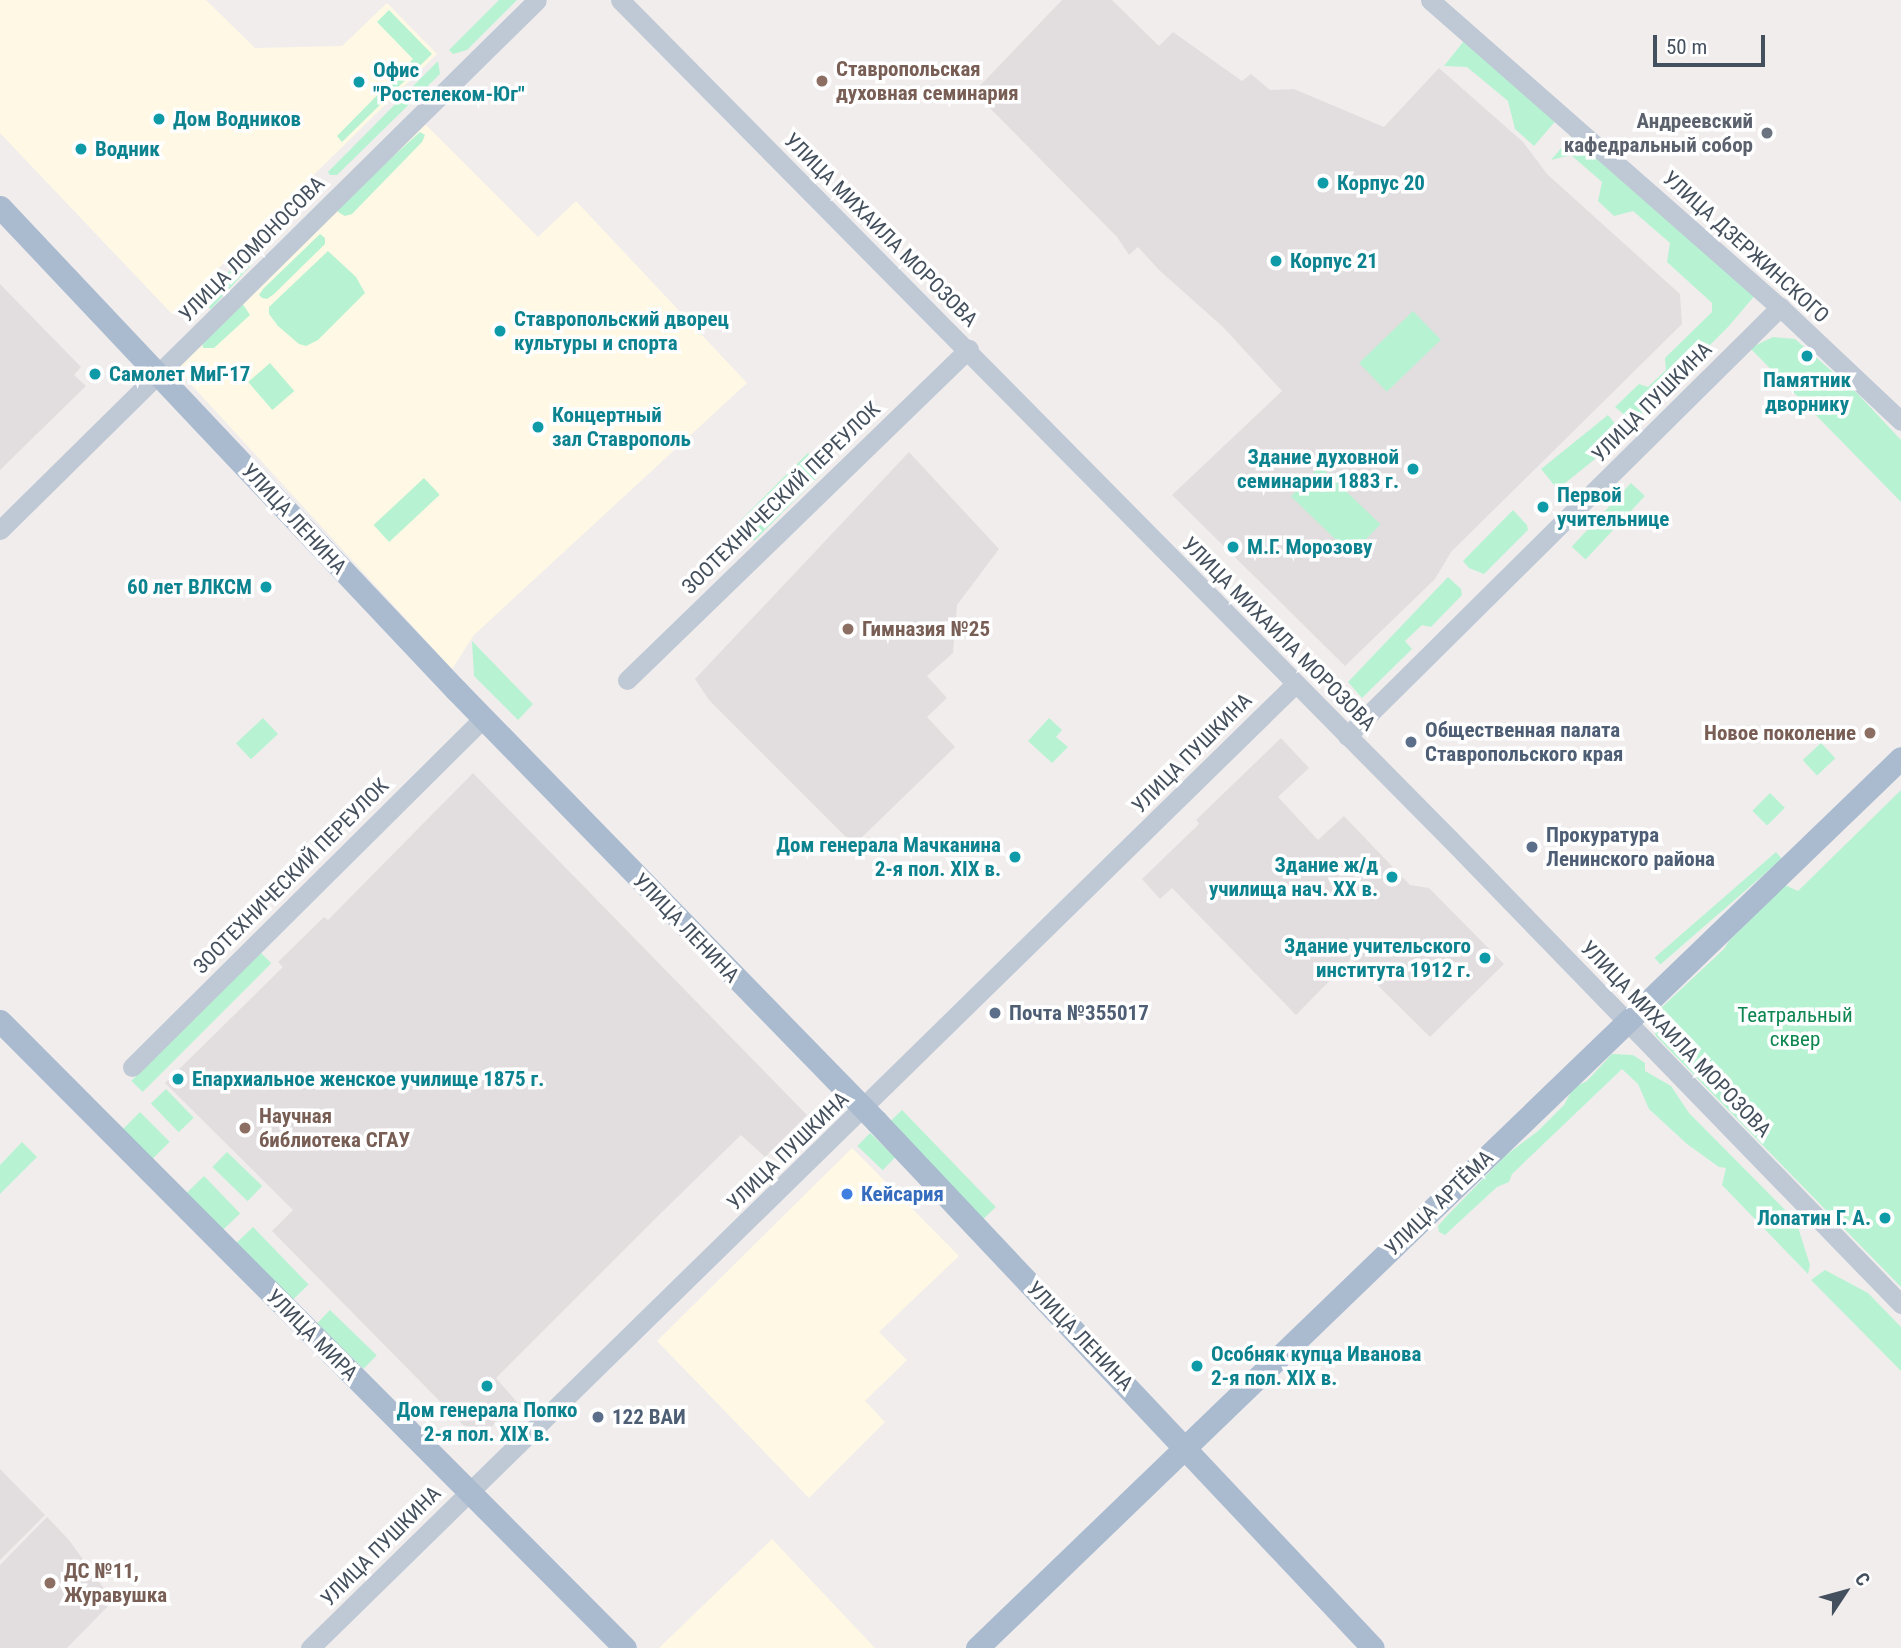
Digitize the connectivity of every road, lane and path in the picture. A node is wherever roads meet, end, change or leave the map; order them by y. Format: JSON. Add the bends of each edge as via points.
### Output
{"nodes":[{"id":1,"x":537,"y":0,"type":"edge"},
{"id":2,"x":620,"y":0,"type":"edge"},
{"id":3,"x":1430,"y":0,"type":"edge"},
{"id":4,"x":0,"y":207,"type":"edge"},
{"id":5,"x":1780,"y":307,"type":"junction"},
{"id":6,"x":969,"y":349,"type":"junction"},
{"id":7,"x":158,"y":375,"type":"junction"},
{"id":8,"x":1901,"y":421,"type":"edge"},
{"id":9,"x":0,"y":530,"type":"edge"},
{"id":10,"x":627,"y":680,"type":"dead end"},
{"id":11,"x":1295,"y":684,"type":"junction"},
{"id":12,"x":483,"y":718,"type":"junction"},
{"id":13,"x":1347,"y":736,"type":"junction"},
{"id":14,"x":1901,"y":758,"type":"edge"},
{"id":15,"x":0,"y":1021,"type":"edge"},
{"id":16,"x":1628,"y":1022,"type":"junction"},
{"id":17,"x":132,"y":1067,"type":"dead end"},
{"id":18,"x":864,"y":1109,"type":"junction"},
{"id":19,"x":1901,"y":1304,"type":"edge"},
{"id":20,"x":1185,"y":1446,"type":"junction"},
{"id":21,"x":468,"y":1492,"type":"junction"},
{"id":22,"x":310,"y":1648,"type":"edge"},
{"id":23,"x":625,"y":1648,"type":"edge"},
{"id":24,"x":977,"y":1648,"type":"edge"},
{"id":25,"x":1373,"y":1648,"type":"edge"}],
"edges":[{"from":1,"to":7,"type":"street","name":"УЛИЦА ЛОМОНОСОВА"},
{"from":2,"to":6,"type":"street","name":"УЛИЦА МИХАИЛА МОРОЗОВА"},
{"from":3,"to":5,"type":"street","name":"УЛИЦА ДЗЕРЖИНСКОГО"},
{"from":4,"to":7,"type":"main road","name":"УЛИЦА ЛЕНИНА"},
{"from":5,"to":8,"type":"street","name":"УЛИЦА ДЗЕРЖИНСКОГО"},
{"from":5,"to":13,"type":"street","name":"УЛИЦА ПУШКИНА"},
{"from":6,"to":10,"type":"street","name":"ЗООТЕХНИЧЕСКИЙ ПЕРЕУЛОК"},
{"from":6,"to":11,"type":"street","name":"УЛИЦА МИХАИЛА МОРОЗОВА"},
{"from":7,"to":9,"type":"street","name":"УЛИЦА ЛОМОНОСОВА"},
{"from":7,"to":12,"type":"main road","name":"УЛИЦА ЛЕНИНА"},
{"from":11,"to":13,"type":"street","name":"УЛИЦА МИХАИЛА МОРОЗОВА"},
{"from":11,"to":18,"type":"street","name":"УЛИЦА ПУШКИНА"},
{"from":12,"to":17,"type":"street","name":"ЗООТЕХНИЧЕСКИЙ ПЕРЕУЛОК"},
{"from":12,"to":18,"type":"main road","name":"УЛИЦА ЛЕНИНА"},
{"from":13,"to":16,"type":"street","name":"УЛИЦА МИХАИЛА МОРОЗОВА"},
{"from":14,"to":16,"type":"main road","name":"УЛИЦА АРТЁМА"},
{"from":15,"to":21,"type":"main road","name":"УЛИЦА МИРА"},
{"from":16,"to":19,"type":"street","name":"УЛИЦА МИХАИЛА МОРОЗОВА"},
{"from":16,"to":20,"type":"main road","name":"УЛИЦА АРТЁМА"},
{"from":18,"to":20,"type":"main road","name":"УЛИЦА ЛЕНИНА"},
{"from":18,"to":21,"type":"street","name":"УЛИЦА ПУШКИНА"},
{"from":20,"to":24,"type":"main road","name":"УЛИЦА АРТЁМА"},
{"from":20,"to":25,"type":"main road","name":"УЛИЦА ЛЕНИНА"},
{"from":21,"to":22,"type":"street","name":"УЛИЦА ПУШКИНА"},
{"from":21,"to":23,"type":"main road","name":"УЛИЦА МИРА"}]}
